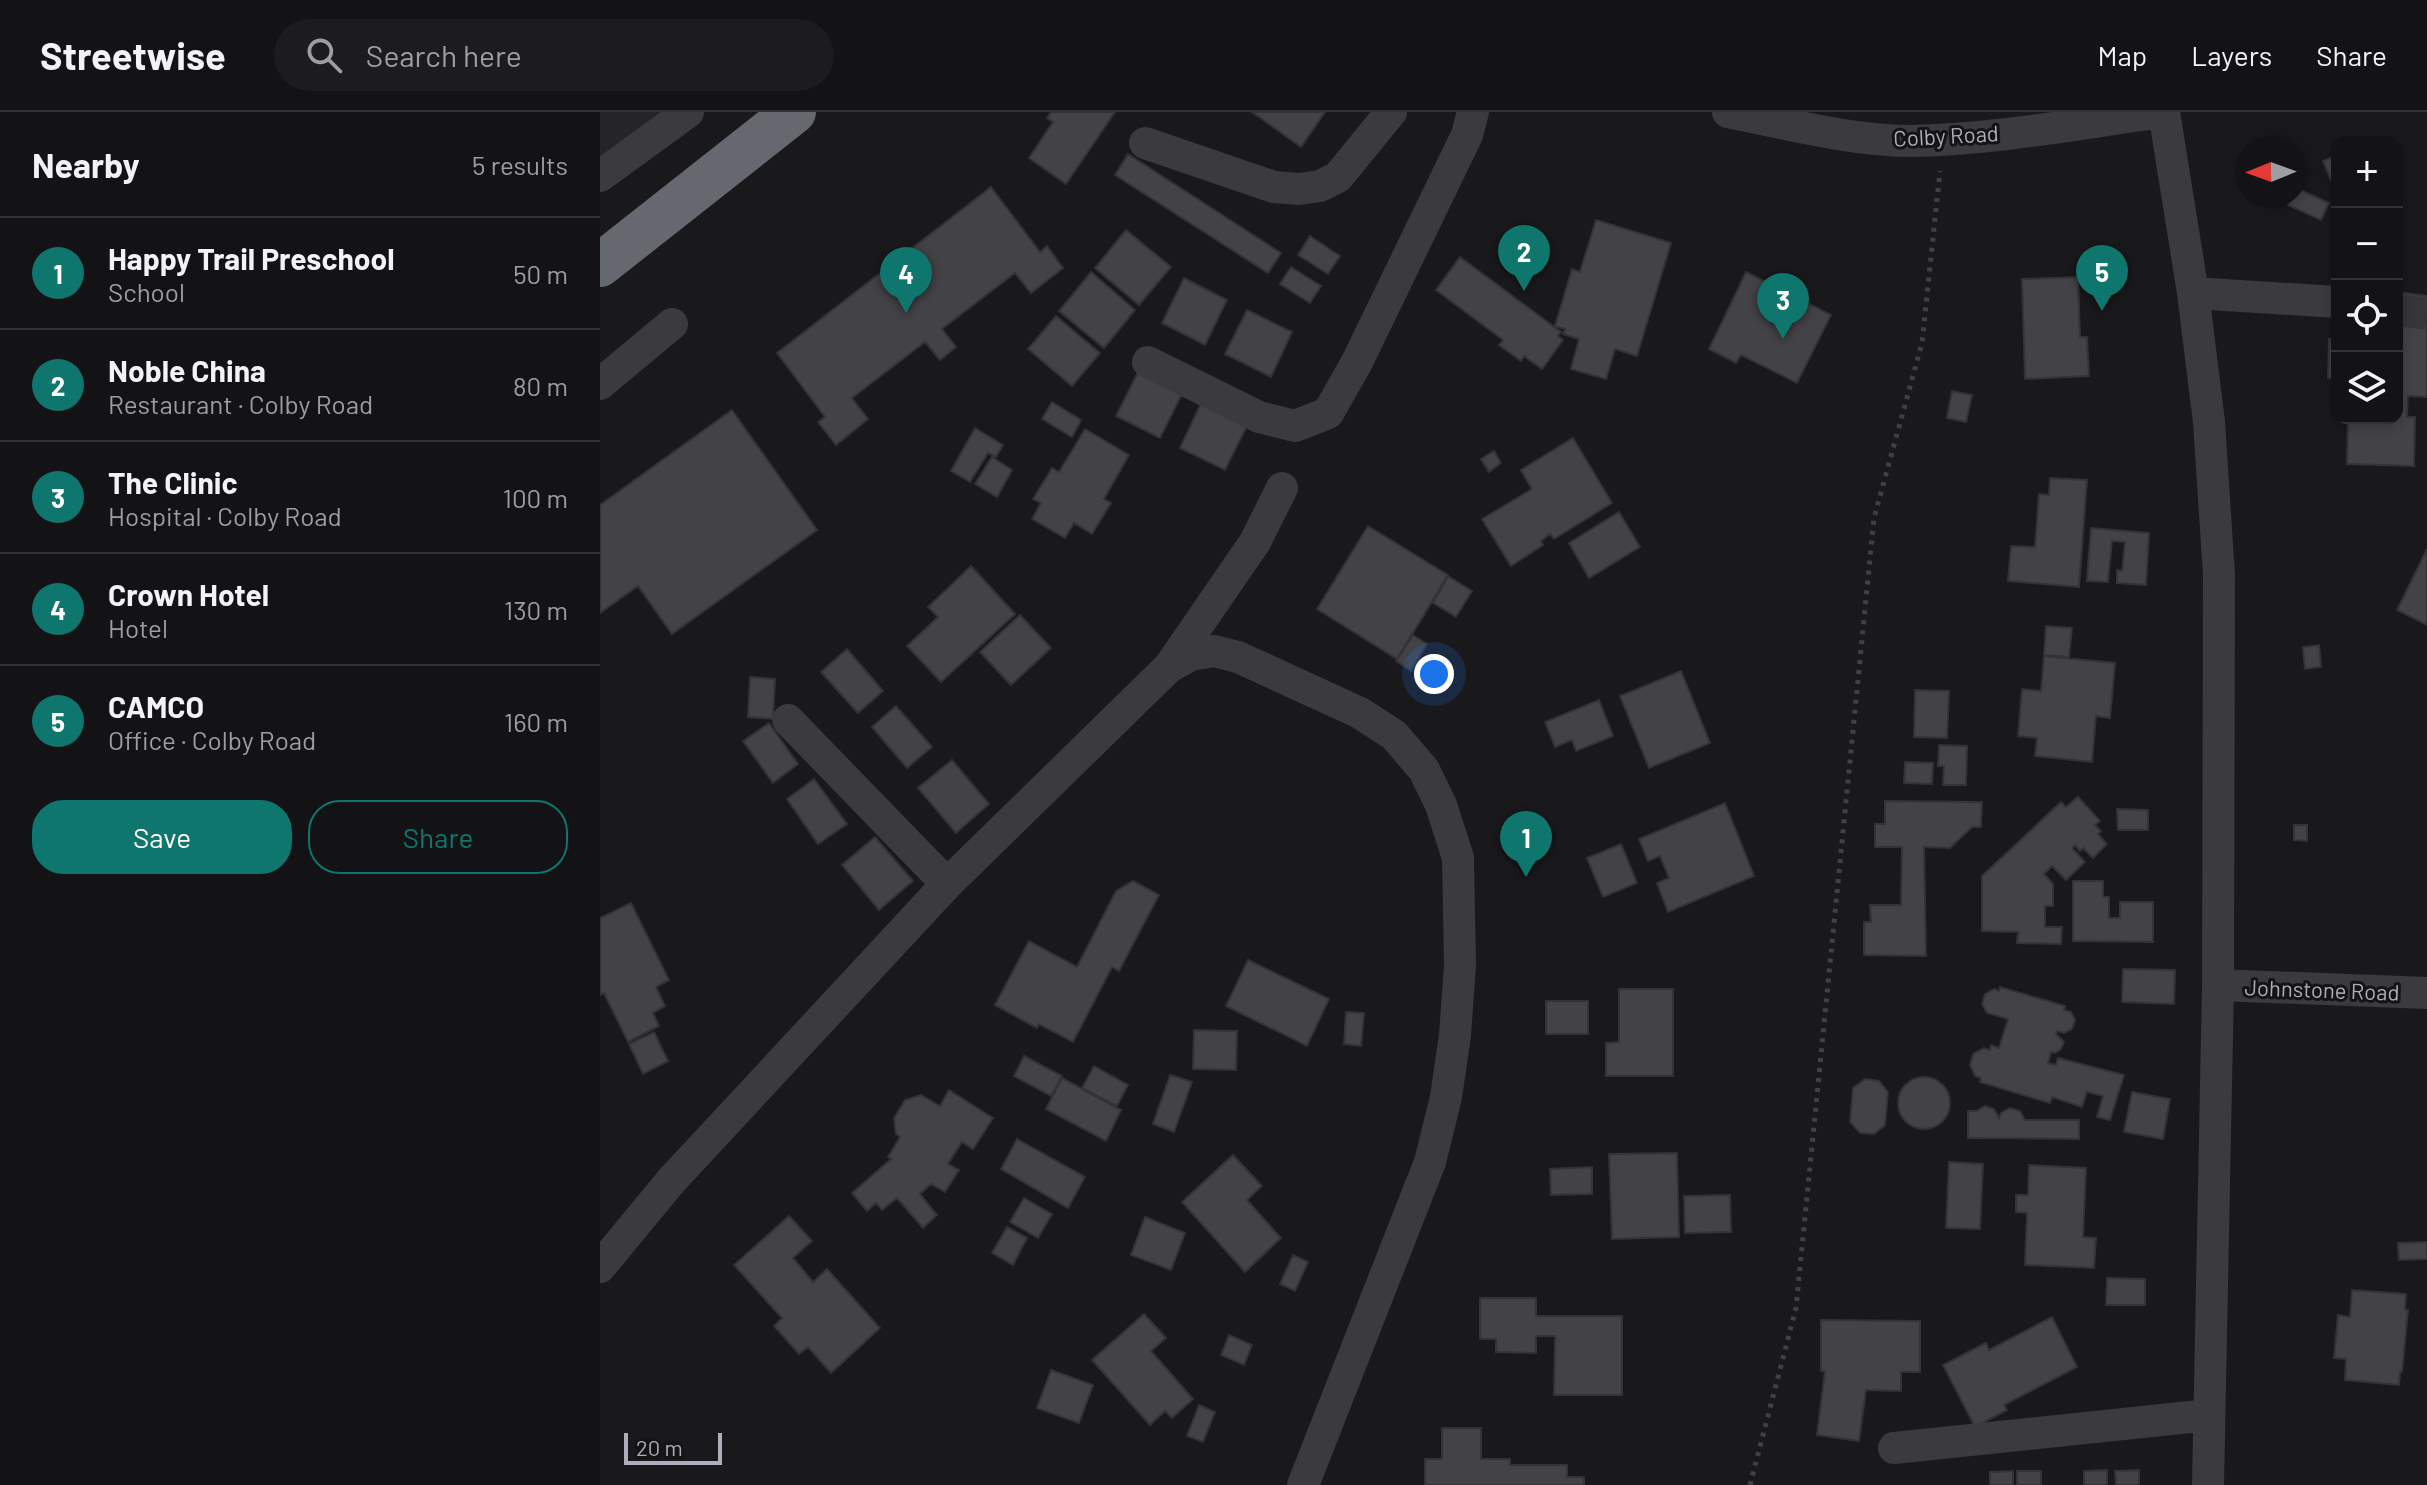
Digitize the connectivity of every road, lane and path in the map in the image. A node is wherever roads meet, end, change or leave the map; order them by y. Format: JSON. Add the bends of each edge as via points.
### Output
{"nodes":[{"id":1,"x":688,"y":112,"type":"edge"},
{"id":2,"x":1391,"y":112,"type":"edge"},
{"id":3,"x":1473,"y":112,"type":"edge"},
{"id":4,"x":1728,"y":112,"type":"edge"},
{"id":5,"x":2164,"y":112,"type":"edge"},
{"id":6,"x":777,"y":116,"type":"edge"},
{"id":7,"x":1943,"y":139,"type":"junction"},
{"id":8,"x":1145,"y":143,"type":"dead end"},
{"id":9,"x":600,"y":176,"type":"edge"},
{"id":10,"x":600,"y":265,"type":"edge"},
{"id":11,"x":2193,"y":293,"type":"junction"},
{"id":12,"x":2331,"y":302,"type":"edge"},
{"id":13,"x":672,"y":324,"type":"dead end"},
{"id":14,"x":1148,"y":362,"type":"dead end"},
{"id":15,"x":600,"y":384,"type":"edge"},
{"id":16,"x":1282,"y":488,"type":"dead end"},
{"id":17,"x":1169,"y":667,"type":"junction"},
{"id":18,"x":788,"y":720,"type":"dead end"},
{"id":19,"x":947,"y":884,"type":"junction"},
{"id":20,"x":2218,"y":985,"type":"junction"},
{"id":21,"x":2427,"y":993,"type":"edge"},
{"id":22,"x":601,"y":1262,"type":"edge"},
{"id":23,"x":2209,"y":1415,"type":"junction"},
{"id":24,"x":1894,"y":1448,"type":"dead end"},
{"id":25,"x":1303,"y":1485,"type":"edge"},
{"id":26,"x":1750,"y":1485,"type":"edge"},
{"id":27,"x":2208,"y":1485,"type":"edge"}],
"edges":[{"from":1,"to":9,"type":"street"},
{"from":2,"to":8,"type":"street","via":[[1338,177],[1299,189],[1274,187]]},
{"from":3,"to":14,"type":"street","via":[[1467,135],[1328,413],[1295,426],[1259,417]]},
{"from":4,"to":7,"type":"street","name":"Colby Road","via":[[1834,133]]},
{"from":5,"to":7,"type":"street","name":"Colby Road"},
{"from":5,"to":11,"type":"street"},
{"from":6,"to":10,"type":"highway"},
{"from":7,"to":26,"type":"path","via":[[1922,343],[1874,518],[1796,1308]]},
{"from":11,"to":12,"type":"street"},
{"from":11,"to":20,"type":"street","via":[[2209,422],[2219,575]]},
{"from":13,"to":15,"type":"street"},
{"from":16,"to":17,"type":"street","via":[[1255,542]]},
{"from":17,"to":19,"type":"street"},
{"from":17,"to":25,"type":"street","via":[[1214,651],[1238,657],[1360,713],[1394,735],[1424,770],[1458,858],[1455,1035],[1430,1162]]},
{"from":18,"to":19,"type":"street"},
{"from":19,"to":22,"type":"street"},
{"from":20,"to":21,"type":"street","name":"Johnstone Road"},
{"from":20,"to":23,"type":"street"},
{"from":23,"to":24,"type":"street"},
{"from":23,"to":27,"type":"street"}]}
